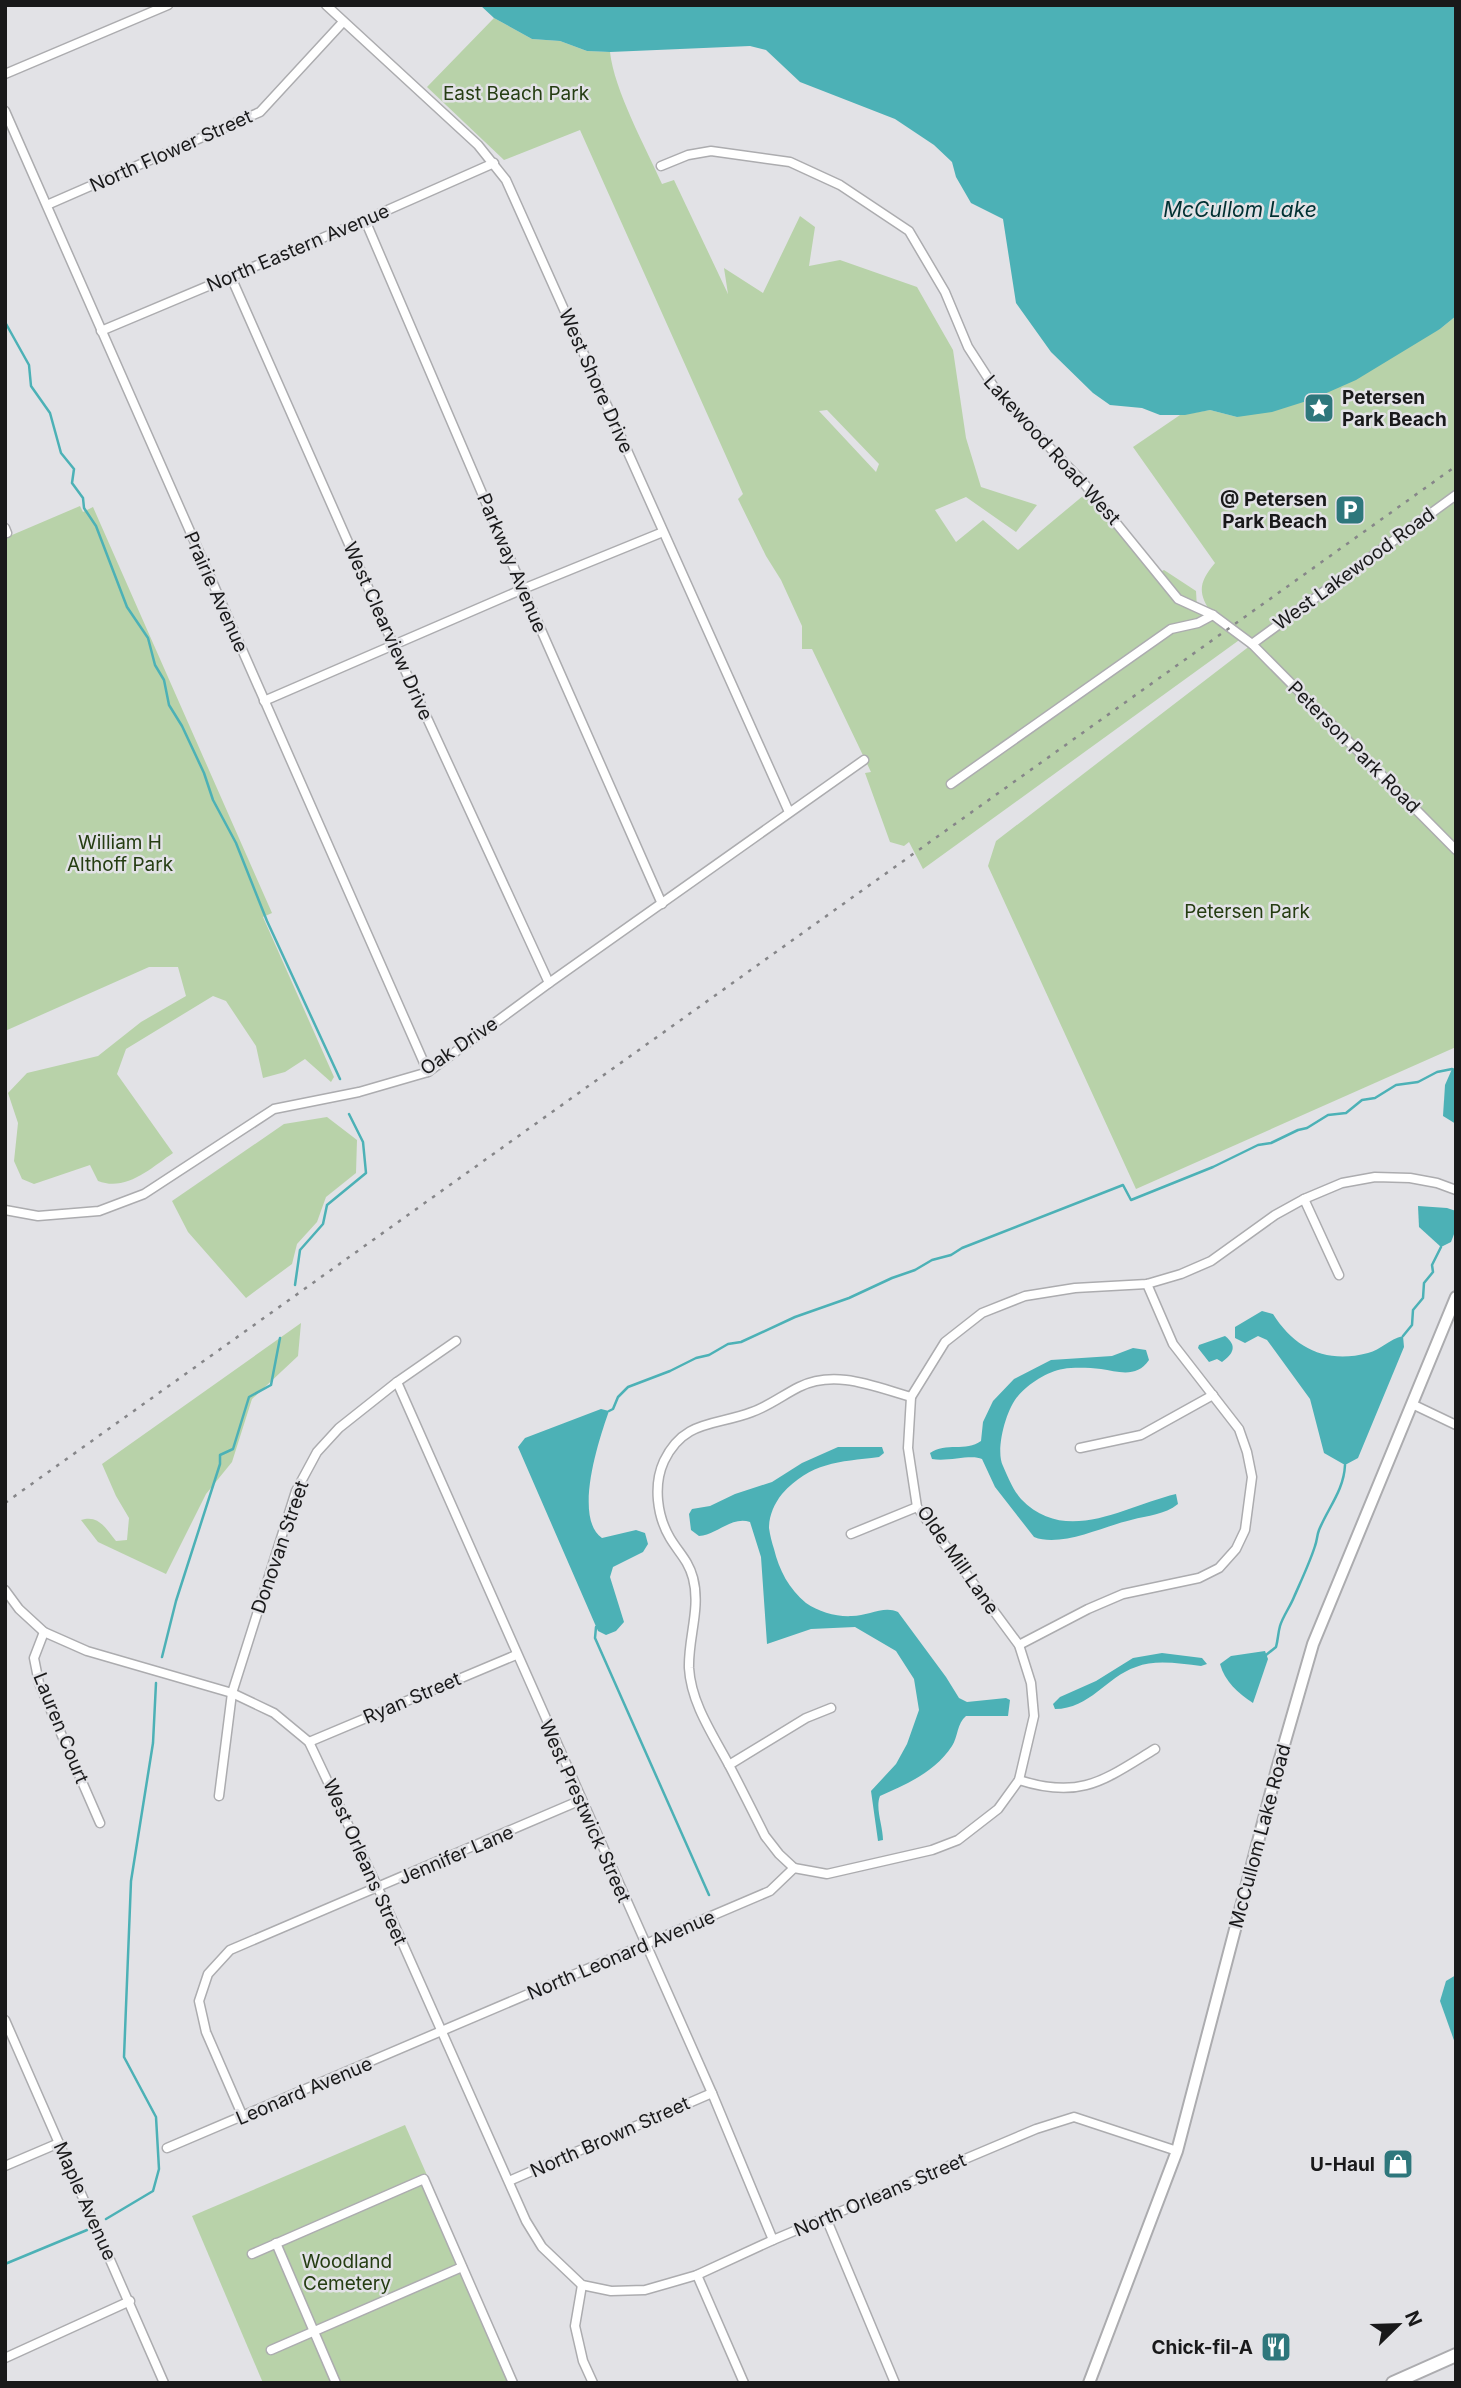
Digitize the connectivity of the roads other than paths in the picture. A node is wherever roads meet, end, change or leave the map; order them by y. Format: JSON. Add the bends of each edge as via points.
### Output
{"nodes":[{"id":1,"x":168,"y":5,"type":"edge"},
{"id":2,"x":326,"y":5,"type":"edge"},
{"id":3,"x":343,"y":22,"type":"junction"},
{"id":4,"x":5,"y":74,"type":"edge"},
{"id":5,"x":5,"y":111,"type":"edge"},
{"id":6,"x":494,"y":163,"type":"junction"},
{"id":7,"x":661,"y":166,"type":"dead end"},
{"id":8,"x":47,"y":205,"type":"junction"},
{"id":9,"x":365,"y":220,"type":"junction"},
{"id":10,"x":231,"y":277,"type":"junction"},
{"id":11,"x":101,"y":331,"type":"junction"},
{"id":12,"x":1456,"y":495,"type":"edge"},
{"id":13,"x":663,"y":532,"type":"junction"},
{"id":14,"x":523,"y":589,"type":"junction"},
{"id":15,"x":1213,"y":615,"type":"junction"},
{"id":16,"x":393,"y":644,"type":"junction"},
{"id":17,"x":1252,"y":644,"type":"junction"},
{"id":18,"x":264,"y":701,"type":"junction"},
{"id":19,"x":864,"y":760,"type":"dead end"},
{"id":20,"x":951,"y":784,"type":"dead end"},
{"id":21,"x":789,"y":812,"type":"junction"},
{"id":22,"x":1456,"y":850,"type":"edge"},
{"id":23,"x":662,"y":904,"type":"junction"},
{"id":24,"x":549,"y":983,"type":"junction"},
{"id":25,"x":428,"y":1072,"type":"junction"},
{"id":26,"x":1456,"y":1190,"type":"edge"},
{"id":27,"x":1304,"y":1199,"type":"junction"},
{"id":28,"x":5,"y":1210,"type":"edge"},
{"id":29,"x":1339,"y":1275,"type":"dead end"},
{"id":30,"x":1147,"y":1284,"type":"junction"},
{"id":31,"x":1456,"y":1297,"type":"edge"},
{"id":32,"x":456,"y":1342,"type":"dead end"},
{"id":33,"x":397,"y":1382,"type":"junction"},
{"id":34,"x":1213,"y":1395,"type":"junction"},
{"id":35,"x":911,"y":1397,"type":"junction"},
{"id":36,"x":1412,"y":1404,"type":"junction"},
{"id":37,"x":1456,"y":1425,"type":"edge"},
{"id":38,"x":1080,"y":1448,"type":"dead end"},
{"id":39,"x":917,"y":1507,"type":"junction"},
{"id":40,"x":851,"y":1534,"type":"dead end"},
{"id":41,"x":5,"y":1590,"type":"edge"},
{"id":42,"x":44,"y":1632,"type":"junction"},
{"id":43,"x":1019,"y":1645,"type":"junction"},
{"id":44,"x":516,"y":1655,"type":"junction"},
{"id":45,"x":232,"y":1693,"type":"junction"},
{"id":46,"x":831,"y":1708,"type":"dead end"},
{"id":47,"x":309,"y":1742,"type":"junction"},
{"id":48,"x":1155,"y":1749,"type":"dead end"},
{"id":49,"x":729,"y":1765,"type":"junction"},
{"id":50,"x":1019,"y":1780,"type":"junction"},
{"id":51,"x":219,"y":1796,"type":"dead end"},
{"id":52,"x":581,"y":1800,"type":"junction"},
{"id":53,"x":100,"y":1823,"type":"dead end"},
{"id":54,"x":794,"y":1868,"type":"junction"},
{"id":55,"x":378,"y":1888,"type":"junction"},
{"id":56,"x":645,"y":1944,"type":"junction"},
{"id":57,"x":5,"y":2020,"type":"edge"},
{"id":58,"x":441,"y":2033,"type":"junction"},
{"id":59,"x":712,"y":2093,"type":"junction"},
{"id":60,"x":243,"y":2117,"type":"junction"},
{"id":61,"x":59,"y":2143,"type":"junction"},
{"id":62,"x":167,"y":2148,"type":"dead end"},
{"id":63,"x":1177,"y":2151,"type":"junction"},
{"id":64,"x":5,"y":2166,"type":"edge"},
{"id":65,"x":509,"y":2181,"type":"junction"},
{"id":66,"x":826,"y":2218,"type":"junction"},
{"id":67,"x":773,"y":2240,"type":"junction"},
{"id":68,"x":276,"y":2243,"type":"junction"},
{"id":69,"x":252,"y":2254,"type":"dead end"},
{"id":70,"x":463,"y":2267,"type":"junction"},
{"id":71,"x":697,"y":2275,"type":"junction"},
{"id":72,"x":582,"y":2285,"type":"junction"},
{"id":73,"x":130,"y":2301,"type":"junction"},
{"id":74,"x":314,"y":2331,"type":"junction"},
{"id":75,"x":271,"y":2350,"type":"dead end"},
{"id":76,"x":1455,"y":2356,"type":"edge"},
{"id":77,"x":5,"y":2358,"type":"edge"},
{"id":78,"x":164,"y":2383,"type":"edge"},
{"id":79,"x":336,"y":2383,"type":"edge"},
{"id":80,"x":513,"y":2383,"type":"edge"},
{"id":81,"x":593,"y":2383,"type":"edge"},
{"id":82,"x":744,"y":2383,"type":"edge"},
{"id":83,"x":895,"y":2383,"type":"edge"},
{"id":84,"x":1089,"y":2383,"type":"edge"},
{"id":85,"x":1393,"y":2383,"type":"edge"}],
"edges":[{"from":1,"to":4,"type":"street"},
{"from":2,"to":3,"type":"street","name":"West Shore Drive"},
{"from":3,"to":6,"type":"street","name":"West Shore Drive"},
{"from":3,"to":8,"type":"street","name":"North Flower Street","via":[[260,112]]},
{"from":5,"to":8,"type":"street","name":"Prairie Avenue"},
{"from":6,"to":9,"type":"street","name":"North Eastern Avenue"},
{"from":6,"to":13,"type":"street","name":"West Shore Drive","via":[[518,204]]},
{"from":7,"to":15,"type":"street","name":"Lakewood Road West","via":[[711,151],[790,162],[840,185],[909,230],[945,292],[968,347],[999,395],[1082,481],[1178,599]]},
{"from":8,"to":11,"type":"street","name":"Prairie Avenue"},
{"from":9,"to":10,"type":"street","name":"North Eastern Avenue"},
{"from":9,"to":14,"type":"street","name":"Parkway Avenue"},
{"from":10,"to":11,"type":"street","name":"North Eastern Avenue"},
{"from":10,"to":16,"type":"street","name":"West Clearview Drive"},
{"from":11,"to":18,"type":"street","name":"Prairie Avenue"},
{"from":12,"to":17,"type":"street","name":"West Lakewood Road"},
{"from":13,"to":14,"type":"street"},
{"from":13,"to":21,"type":"street","name":"West Shore Drive"},
{"from":14,"to":16,"type":"street"},
{"from":14,"to":23,"type":"street","name":"Parkway Avenue"},
{"from":15,"to":17,"type":"street","name":"Lakewood Road West"},
{"from":15,"to":20,"type":"street","via":[[1171,629]]},
{"from":16,"to":18,"type":"street"},
{"from":16,"to":24,"type":"street","name":"West Clearview Drive"},
{"from":17,"to":22,"type":"street","name":"Peterson Park Road"},
{"from":18,"to":25,"type":"street","name":"Prairie Avenue"},
{"from":19,"to":21,"type":"street","name":"Oak Drive"},
{"from":21,"to":23,"type":"street","name":"Oak Drive"},
{"from":23,"to":24,"type":"street","name":"Oak Drive"},
{"from":24,"to":25,"type":"street","name":"Oak Drive"},
{"from":25,"to":28,"type":"street","name":"Oak Drive","via":[[274,1109],[144,1194],[99,1211],[38,1216]]},
{"from":26,"to":27,"type":"street","name":"Olde Mill Lane","via":[[1410,1178],[1375,1177],[1342,1183]]},
{"from":27,"to":29,"type":"street"},
{"from":27,"to":30,"type":"street","name":"Olde Mill Lane","via":[[1211,1261]]},
{"from":30,"to":34,"type":"street","via":[[1173,1344]]},
{"from":30,"to":35,"type":"street","name":"Olde Mill Lane","via":[[1025,1296],[982,1313],[946,1342]]},
{"from":31,"to":36,"type":"street","name":"McCullom Lake Road"},
{"from":32,"to":33,"type":"street","name":"Donovan Street"},
{"from":33,"to":44,"type":"street","name":"West Prestwick Street"},
{"from":33,"to":45,"type":"street","name":"Donovan Street","via":[[339,1428],[317,1452],[296,1491]]},
{"from":34,"to":38,"type":"street","via":[[1141,1435]]},
{"from":34,"to":43,"type":"street","via":[[1239,1429],[1252,1477],[1245,1530],[1236,1549],[1219,1568],[1199,1578],[1123,1594]]},
{"from":35,"to":39,"type":"street","name":"Olde Mill Lane","via":[[908,1448]]},
{"from":35,"to":49,"type":"street","via":[[838,1378],[802,1385],[751,1413],[704,1424],[686,1434],[663,1462],[657,1485],[660,1513],[694,1581],[689,1669],[694,1697]]},
{"from":36,"to":37,"type":"street"},
{"from":36,"to":63,"type":"street","name":"McCullom Lake Road","via":[[1314,1644]]},
{"from":39,"to":40,"type":"street"},
{"from":39,"to":43,"type":"street","name":"Olde Mill Lane"},
{"from":41,"to":42,"type":"street","name":"West Orleans Street"},
{"from":42,"to":45,"type":"street","name":"West Orleans Street","via":[[87,1651]]},
{"from":42,"to":53,"type":"street","name":"Lauren Court","via":[[34,1658],[39,1683]]},
{"from":43,"to":50,"type":"street","name":"Olde Mill Lane","via":[[1031,1683],[1034,1716]]},
{"from":44,"to":47,"type":"street","name":"Ryan Street"},
{"from":44,"to":52,"type":"street","name":"West Prestwick Street"},
{"from":45,"to":47,"type":"street","name":"West Orleans Street","via":[[274,1713]]},
{"from":45,"to":51,"type":"street","name":"Donovan Street"},
{"from":46,"to":49,"type":"street"},
{"from":47,"to":55,"type":"street","name":"West Orleans Street"},
{"from":48,"to":50,"type":"street","via":[[1102,1781],[1074,1789],[1043,1788]]},
{"from":49,"to":54,"type":"street","via":[[765,1836]]},
{"from":50,"to":54,"type":"street","name":"Olde Mill Lane","via":[[998,1809],[958,1840],[827,1874]]},
{"from":52,"to":55,"type":"street","name":"Jennifer Lane"},
{"from":52,"to":56,"type":"street","name":"West Prestwick Street"},
{"from":54,"to":56,"type":"street","name":"North Leonard Avenue","via":[[770,1891]]},
{"from":55,"to":58,"type":"street","name":"West Orleans Street"},
{"from":55,"to":60,"type":"street","name":"Jennifer Lane","via":[[230,1950],[208,1974],[199,2001],[206,2032]]},
{"from":56,"to":58,"type":"street","name":"North Leonard Avenue"},
{"from":56,"to":59,"type":"street","name":"West Prestwick Street"},
{"from":57,"to":61,"type":"street","name":"Maple Avenue"},
{"from":58,"to":60,"type":"street","name":"Leonard Avenue"},
{"from":58,"to":65,"type":"street","name":"West Orleans Street"},
{"from":59,"to":65,"type":"street","name":"North Brown Street"},
{"from":59,"to":67,"type":"street","name":"West Prestwick Street"},
{"from":60,"to":62,"type":"street","name":"Leonard Avenue"},
{"from":61,"to":64,"type":"street"},
{"from":61,"to":73,"type":"street","name":"Maple Avenue"},
{"from":63,"to":66,"type":"street","name":"North Orleans Street","via":[[1074,2118],[1036,2129]]},
{"from":63,"to":84,"type":"street","name":"McCullom Lake Road"},
{"from":65,"to":72,"type":"street","name":"West Orleans Street","via":[[542,2247]]},
{"from":66,"to":67,"type":"street","name":"North Orleans Street"},
{"from":66,"to":83,"type":"street"},
{"from":67,"to":71,"type":"street","name":"North Orleans Street"},
{"from":68,"to":69,"type":"street"},
{"from":68,"to":70,"type":"street","via":[[424,2179]]},
{"from":68,"to":74,"type":"street"},
{"from":70,"to":74,"type":"street"},
{"from":70,"to":80,"type":"street"},
{"from":71,"to":72,"type":"street","name":"North Orleans Street","via":[[645,2290],[611,2291]]},
{"from":71,"to":82,"type":"street"},
{"from":72,"to":81,"type":"street","via":[[575,2326]]},
{"from":73,"to":77,"type":"street"},
{"from":73,"to":78,"type":"street","name":"Maple Avenue"},
{"from":74,"to":75,"type":"street"},
{"from":74,"to":79,"type":"street"},
{"from":76,"to":85,"type":"main road"}]}
